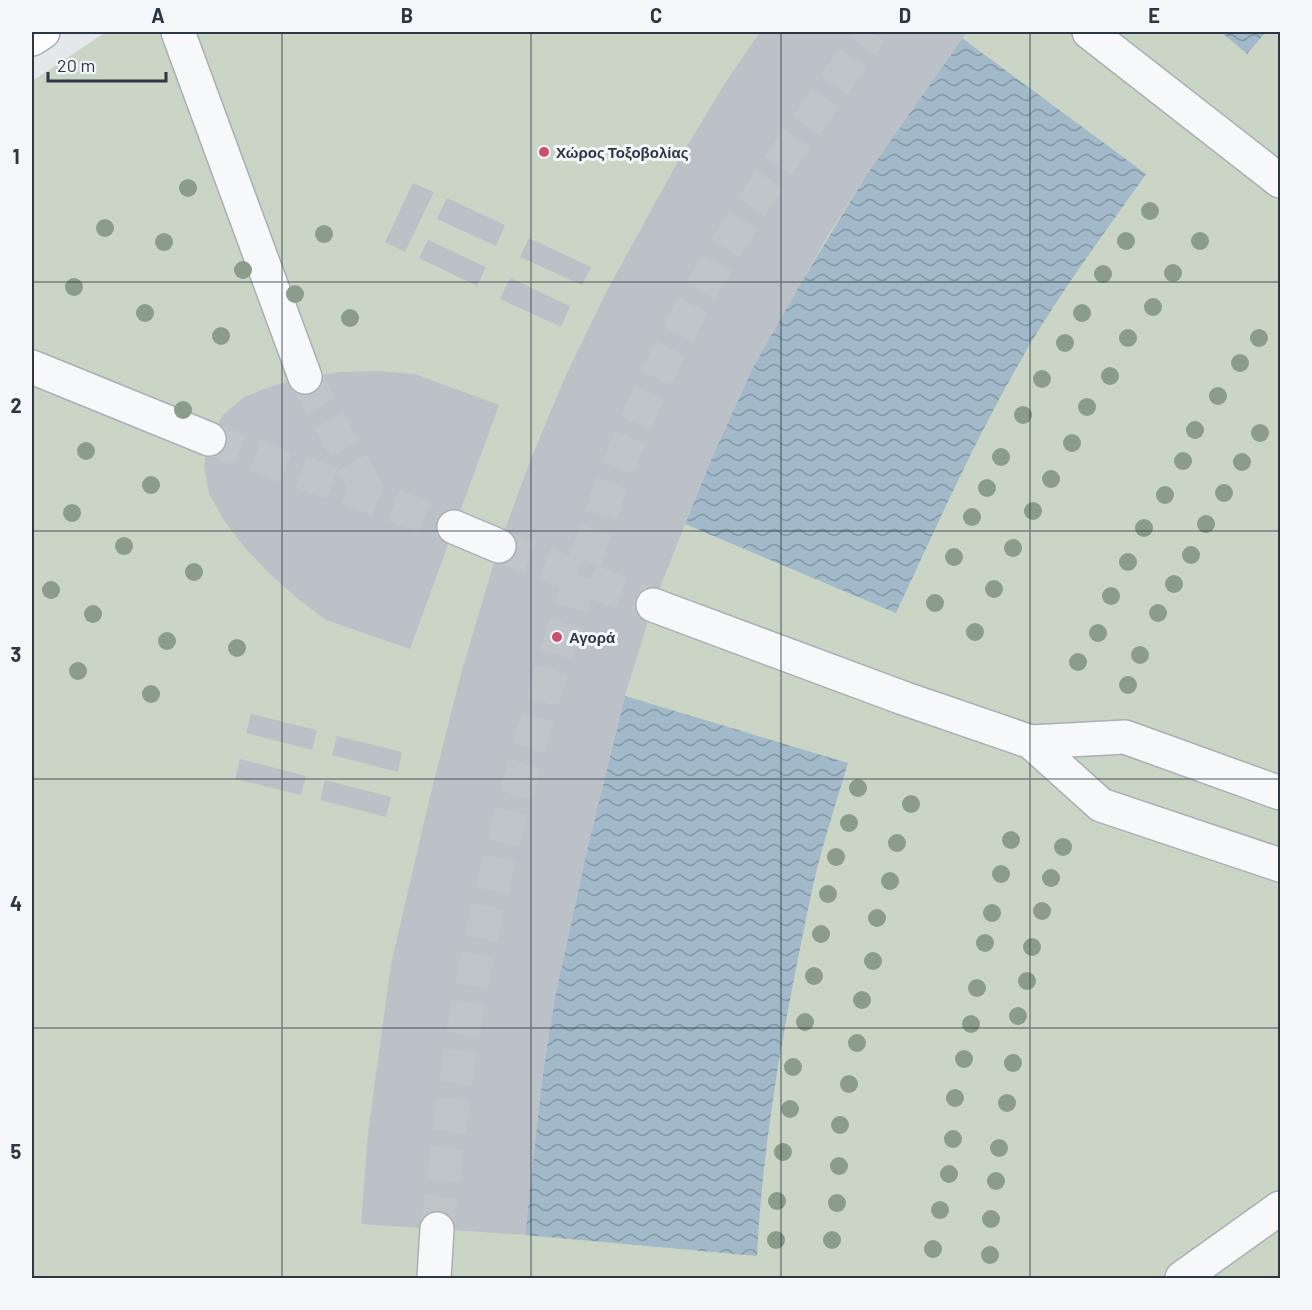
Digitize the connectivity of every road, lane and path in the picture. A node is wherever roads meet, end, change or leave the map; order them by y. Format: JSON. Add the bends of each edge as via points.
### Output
{"nodes":[{"id":1,"x":44,"y":32,"type":"edge"},
{"id":2,"x":178,"y":32,"type":"edge"},
{"id":3,"x":1089,"y":32,"type":"edge"},
{"id":4,"x":32,"y":39,"type":"edge"},
{"id":5,"x":1281,"y":181,"type":"edge"},
{"id":6,"x":32,"y":367,"type":"edge"},
{"id":7,"x":305,"y":377,"type":"tunnel mouth"},
{"id":8,"x":209,"y":438,"type":"tunnel mouth"},
{"id":9,"x":454,"y":527,"type":"tunnel mouth"},
{"id":10,"x":499,"y":546,"type":"tunnel mouth"},
{"id":11,"x":653,"y":605,"type":"tunnel mouth"},
{"id":12,"x":1031,"y":742,"type":"junction"},
{"id":13,"x":1281,"y":793,"type":"edge"},
{"id":14,"x":1281,"y":865,"type":"edge"},
{"id":15,"x":1281,"y":1208,"type":"edge"},
{"id":16,"x":437,"y":1229,"type":"tunnel mouth"},
{"id":17,"x":434,"y":1278,"type":"edge"},
{"id":18,"x":1182,"y":1278,"type":"edge"}],
"edges":[{"from":1,"to":4,"type":"main road"},
{"from":2,"to":7,"type":"street"},
{"from":3,"to":5,"type":"street"},
{"from":6,"to":8,"type":"street"},
{"from":9,"to":10,"type":"street"},
{"from":11,"to":12,"type":"street"},
{"from":12,"to":13,"type":"street","via":[[1125,737]]},
{"from":12,"to":14,"type":"street","via":[[1101,805]]},
{"from":15,"to":18,"type":"street"},
{"from":16,"to":17,"type":"street"}]}
